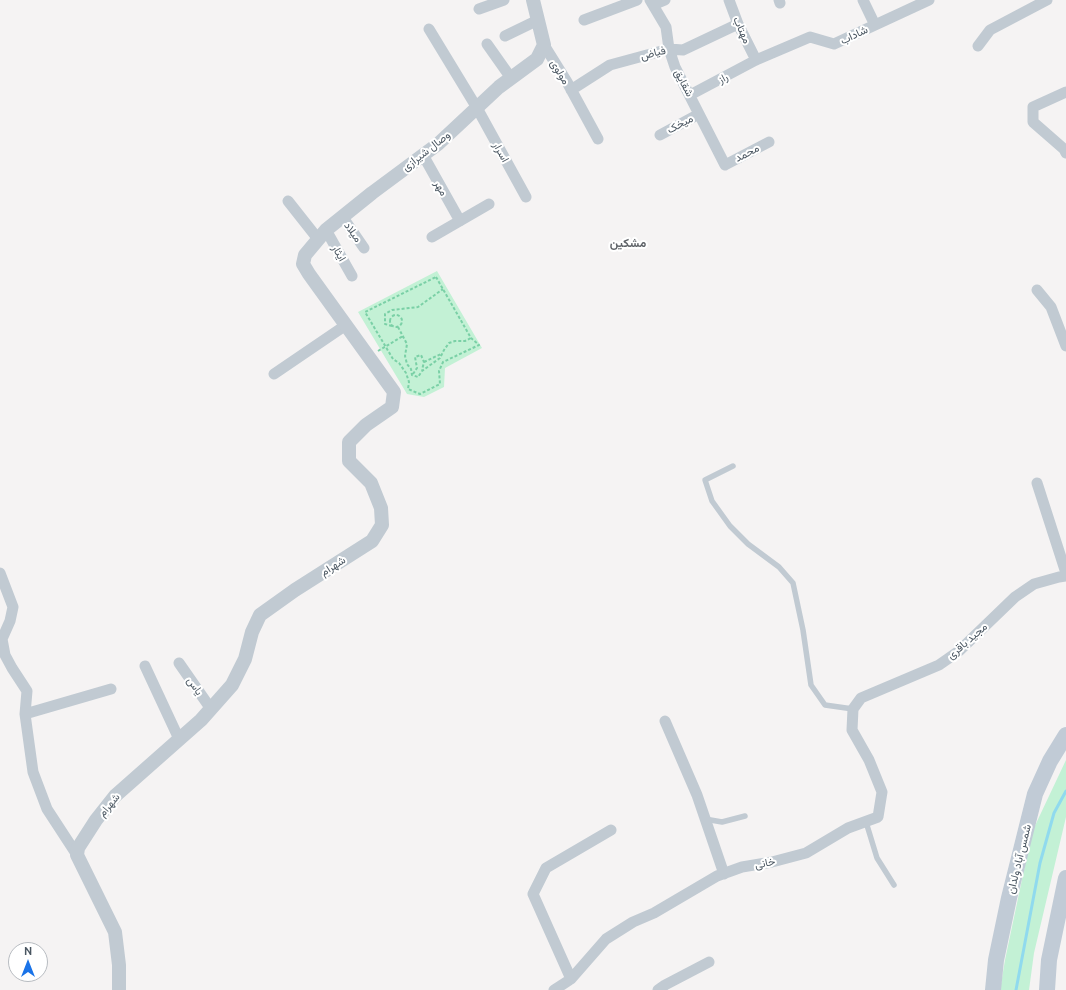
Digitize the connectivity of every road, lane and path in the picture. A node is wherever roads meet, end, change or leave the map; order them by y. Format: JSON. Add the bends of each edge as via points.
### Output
{"nodes":[{"id":1,"x":504,"y":0,"type":"edge"},
{"id":2,"x":533,"y":0,"type":"edge"},
{"id":3,"x":637,"y":0,"type":"edge"},
{"id":4,"x":665,"y":0,"type":"edge"},
{"id":5,"x":729,"y":0,"type":"edge"},
{"id":6,"x":863,"y":0,"type":"edge"},
{"id":7,"x":929,"y":0,"type":"edge"},
{"id":8,"x":1047,"y":0,"type":"edge"},
{"id":9,"x":652,"y":3,"type":"edge"},
{"id":10,"x":479,"y":9,"type":"dead end"},
{"id":11,"x":538,"y":20,"type":"junction"},
{"id":12,"x":584,"y":20,"type":"dead end"},
{"id":13,"x":738,"y":24,"type":"junction"},
{"id":14,"x":875,"y":25,"type":"junction"},
{"id":15,"x":429,"y":29,"type":"dead end"},
{"id":16,"x":505,"y":36,"type":"dead end"},
{"id":17,"x":487,"y":44,"type":"dead end"},
{"id":18,"x":544,"y":45,"type":"junction"},
{"id":19,"x":978,"y":46,"type":"dead end"},
{"id":20,"x":669,"y":49,"type":"junction"},
{"id":21,"x":756,"y":60,"type":"junction"},
{"id":22,"x":511,"y":78,"type":"junction"},
{"id":23,"x":571,"y":90,"type":"junction"},
{"id":24,"x":1066,"y":92,"type":"edge"},
{"id":25,"x":690,"y":95,"type":"junction"},
{"id":26,"x":477,"y":108,"type":"junction"},
{"id":27,"x":699,"y":114,"type":"junction"},
{"id":28,"x":660,"y":135,"type":"dead end"},
{"id":29,"x":598,"y":140,"type":"dead end"},
{"id":30,"x":769,"y":142,"type":"dead end"},
{"id":31,"x":1066,"y":153,"type":"edge"},
{"id":32,"x":423,"y":155,"type":"junction"},
{"id":33,"x":724,"y":165,"type":"joint"},
{"id":34,"x":526,"y":197,"type":"dead end"},
{"id":35,"x":288,"y":201,"type":"dead end"},
{"id":36,"x":489,"y":204,"type":"dead end"},
{"id":37,"x":342,"y":216,"type":"junction"},
{"id":38,"x":460,"y":221,"type":"junction"},
{"id":39,"x":322,"y":234,"type":"junction"},
{"id":40,"x":432,"y":237,"type":"dead end"},
{"id":41,"x":364,"y":248,"type":"dead end"},
{"id":42,"x":305,"y":255,"type":"joint"},
{"id":43,"x":352,"y":276,"type":"dead end"},
{"id":44,"x":443,"y":289,"type":"junction"},
{"id":45,"x":1037,"y":290,"type":"dead end"},
{"id":46,"x":346,"y":325,"type":"junction"},
{"id":47,"x":392,"y":326,"type":"junction"},
{"id":48,"x":398,"y":327,"type":"junction"},
{"id":49,"x":403,"y":336,"type":"junction"},
{"id":50,"x":471,"y":338,"type":"junction"},
{"id":51,"x":385,"y":346,"type":"junction"},
{"id":52,"x":1066,"y":346,"type":"edge"},
{"id":53,"x":442,"y":354,"type":"junction"},
{"id":54,"x":369,"y":357,"type":"junction"},
{"id":55,"x":424,"y":362,"type":"junction"},
{"id":56,"x":422,"y":371,"type":"junction"},
{"id":57,"x":274,"y":374,"type":"dead end"},
{"id":58,"x":412,"y":375,"type":"junction"},
{"id":59,"x":733,"y":466,"type":"dead end"},
{"id":60,"x":1037,"y":483,"type":"dead end"},
{"id":61,"x":0,"y":573,"type":"edge"},
{"id":62,"x":1066,"y":573,"type":"edge"},
{"id":63,"x":1066,"y":576,"type":"edge"},
{"id":64,"x":179,"y":663,"type":"dead end"},
{"id":65,"x":145,"y":666,"type":"dead end"},
{"id":66,"x":111,"y":689,"type":"dead end"},
{"id":67,"x":211,"y":709,"type":"junction"},
{"id":68,"x":853,"y":709,"type":"junction"},
{"id":69,"x":25,"y":714,"type":"junction"},
{"id":70,"x":665,"y":721,"type":"dead end"},
{"id":71,"x":1066,"y":735,"type":"edge"},
{"id":72,"x":179,"y":739,"type":"junction"},
{"id":73,"x":745,"y":816,"type":"dead end"},
{"id":74,"x":705,"y":819,"type":"junction"},
{"id":75,"x":866,"y":822,"type":"junction"},
{"id":76,"x":611,"y":830,"type":"dead end"},
{"id":77,"x":76,"y":855,"type":"junction"},
{"id":78,"x":724,"y":874,"type":"junction"},
{"id":79,"x":1066,"y":878,"type":"edge"},
{"id":80,"x":894,"y":885,"type":"dead end"},
{"id":81,"x":709,"y":962,"type":"dead end"},
{"id":82,"x":571,"y":979,"type":"junction"},
{"id":83,"x":118,"y":990,"type":"edge"},
{"id":84,"x":554,"y":990,"type":"edge"},
{"id":85,"x":658,"y":990,"type":"edge"},
{"id":86,"x":993,"y":990,"type":"edge"},
{"id":87,"x":1047,"y":990,"type":"edge"}],
"edges":[{"from":1,"to":10,"type":"street"},
{"from":2,"to":11,"type":"street","name":"مولوی"},
{"from":3,"to":12,"type":"street"},
{"from":4,"to":9,"type":"street"},
{"from":5,"to":13,"type":"street","name":"مهتاب"},
{"from":6,"to":14,"type":"street"},
{"from":7,"to":14,"type":"street","name":"شاداب"},
{"from":8,"to":19,"type":"street","via":[[990,30]]},
{"from":9,"to":20,"type":"street","name":"شقایق","via":[[666,27]]},
{"from":11,"to":16,"type":"street"},
{"from":11,"to":18,"type":"street","name":"مولوی"},
{"from":13,"to":20,"type":"street","name":"فیاض","via":[[683,50]]},
{"from":13,"to":21,"type":"street","name":"مهتاب"},
{"from":14,"to":21,"type":"street","name":"شاداب","via":[[834,44],[810,37]]},
{"from":15,"to":26,"type":"street","name":"اسرار"},
{"from":17,"to":22,"type":"street"},
{"from":18,"to":22,"type":"street","name":"وصال شیرازی","via":[[537,59]]},
{"from":18,"to":23,"type":"street","name":"مولوی"},
{"from":20,"to":23,"type":"street","name":"فیاض","via":[[610,66]]},
{"from":20,"to":25,"type":"street","name":"شقایق","via":[[675,67]]},
{"from":21,"to":25,"type":"street","name":"راز"},
{"from":22,"to":26,"type":"street","name":"وصال شیرازی"},
{"from":23,"to":29,"type":"street","name":"مولوی"},
{"from":24,"to":31,"type":"street","via":[[1033,107],[1033,122]]},
{"from":25,"to":27,"type":"street","name":"شقایق"},
{"from":26,"to":32,"type":"street","name":"وصال شیرازی"},
{"from":26,"to":34,"type":"street","name":"اسرار"},
{"from":27,"to":28,"type":"street","name":"میخک"},
{"from":27,"to":33,"type":"street","name":"شقایق"},
{"from":30,"to":33,"type":"street","name":"محمد"},
{"from":32,"to":37,"type":"street","name":"وصال شیرازی"},
{"from":32,"to":38,"type":"street","name":"مهر"},
{"from":35,"to":39,"type":"street","name":"ایثار"},
{"from":36,"to":38,"type":"street"},
{"from":37,"to":39,"type":"street","name":"وصال شیرازی"},
{"from":37,"to":41,"type":"street","name":"میلاد"},
{"from":38,"to":40,"type":"street"},
{"from":39,"to":42,"type":"street","name":"وصال شیرازی"},
{"from":39,"to":43,"type":"street","name":"ایثار"},
{"from":42,"to":46,"type":"street","name":"شهرام","via":[[303,264]]},
{"from":44,"to":47,"type":"path","via":[[418,307],[392,310],[385,314],[385,324]]},
{"from":44,"to":50,"type":"path"},
{"from":44,"to":51,"type":"path","via":[[436,277],[365,312]]},
{"from":45,"to":52,"type":"street","via":[[1051,307]]},
{"from":46,"to":54,"type":"street","name":"شهرام"},
{"from":46,"to":57,"type":"street"},
{"from":47,"to":48,"type":"path"},
{"from":47,"to":48,"type":"path","via":[[390,319],[398,316],[402,321]]},
{"from":48,"to":49,"type":"path"},
{"from":49,"to":51,"type":"path"},
{"from":49,"to":58,"type":"path","via":[[407,344],[405,356]]},
{"from":50,"to":51,"type":"path","via":[[479,345],[443,362],[439,371],[440,384],[420,394],[408,389],[406,373]]},
{"from":50,"to":53,"type":"path","via":[[449,343]]},
{"from":51,"to":54,"type":"path"},
{"from":53,"to":55,"type":"path"},
{"from":53,"to":56,"type":"path"},
{"from":54,"to":67,"type":"street","name":"شهرام","via":[[394,392],[392,407],[366,425],[349,442],[349,461],[371,483],[381,508],[382,525],[372,541],[260,615],[252,632],[246,659],[232,685]]},
{"from":55,"to":56,"type":"path"},
{"from":55,"to":58,"type":"path","via":[[420,355],[415,357],[417,368]]},
{"from":56,"to":58,"type":"path","via":[[418,378]]},
{"from":59,"to":68,"type":"lane","via":[[705,480],[712,501],[730,526],[748,544],[779,567],[793,583],[811,685],[825,705]]},
{"from":60,"to":62,"type":"street"},
{"from":61,"to":69,"type":"street","via":[[13,607],[2,639],[5,655],[26,691]]},
{"from":63,"to":68,"type":"street","name":"مجید باقری","via":[[1034,584],[1016,597],[959,651],[939,664],[861,698]]},
{"from":64,"to":67,"type":"street","name":"یاس"},
{"from":65,"to":72,"type":"street"},
{"from":66,"to":69,"type":"street"},
{"from":67,"to":72,"type":"street","name":"شهرام"},
{"from":68,"to":75,"type":"street","name":"خانی","via":[[852,730],[869,760],[882,792],[878,817]]},
{"from":69,"to":77,"type":"street","via":[[33,772],[47,809]]},
{"from":70,"to":74,"type":"street"},
{"from":71,"to":86,"type":"main road","name":"شمس آباد ولدان","via":[[1050,761],[1035,794],[1009,898],[996,960]]},
{"from":72,"to":77,"type":"street","name":"شهرام","via":[[115,796],[85,836]]},
{"from":73,"to":74,"type":"lane","via":[[722,822]]},
{"from":74,"to":78,"type":"street"},
{"from":75,"to":78,"type":"street","name":"خانی","via":[[848,828],[806,853],[742,867]]},
{"from":75,"to":80,"type":"lane","via":[[877,858]]},
{"from":76,"to":82,"type":"street","via":[[546,868],[533,894]]},
{"from":77,"to":83,"type":"street","via":[[115,932],[119,965]]},
{"from":78,"to":82,"type":"street","name":"خانی","via":[[606,939]]},
{"from":79,"to":87,"type":"main road","via":[[1049,960]]},
{"from":81,"to":85,"type":"street"},
{"from":82,"to":84,"type":"street","name":"خانی"}]}
